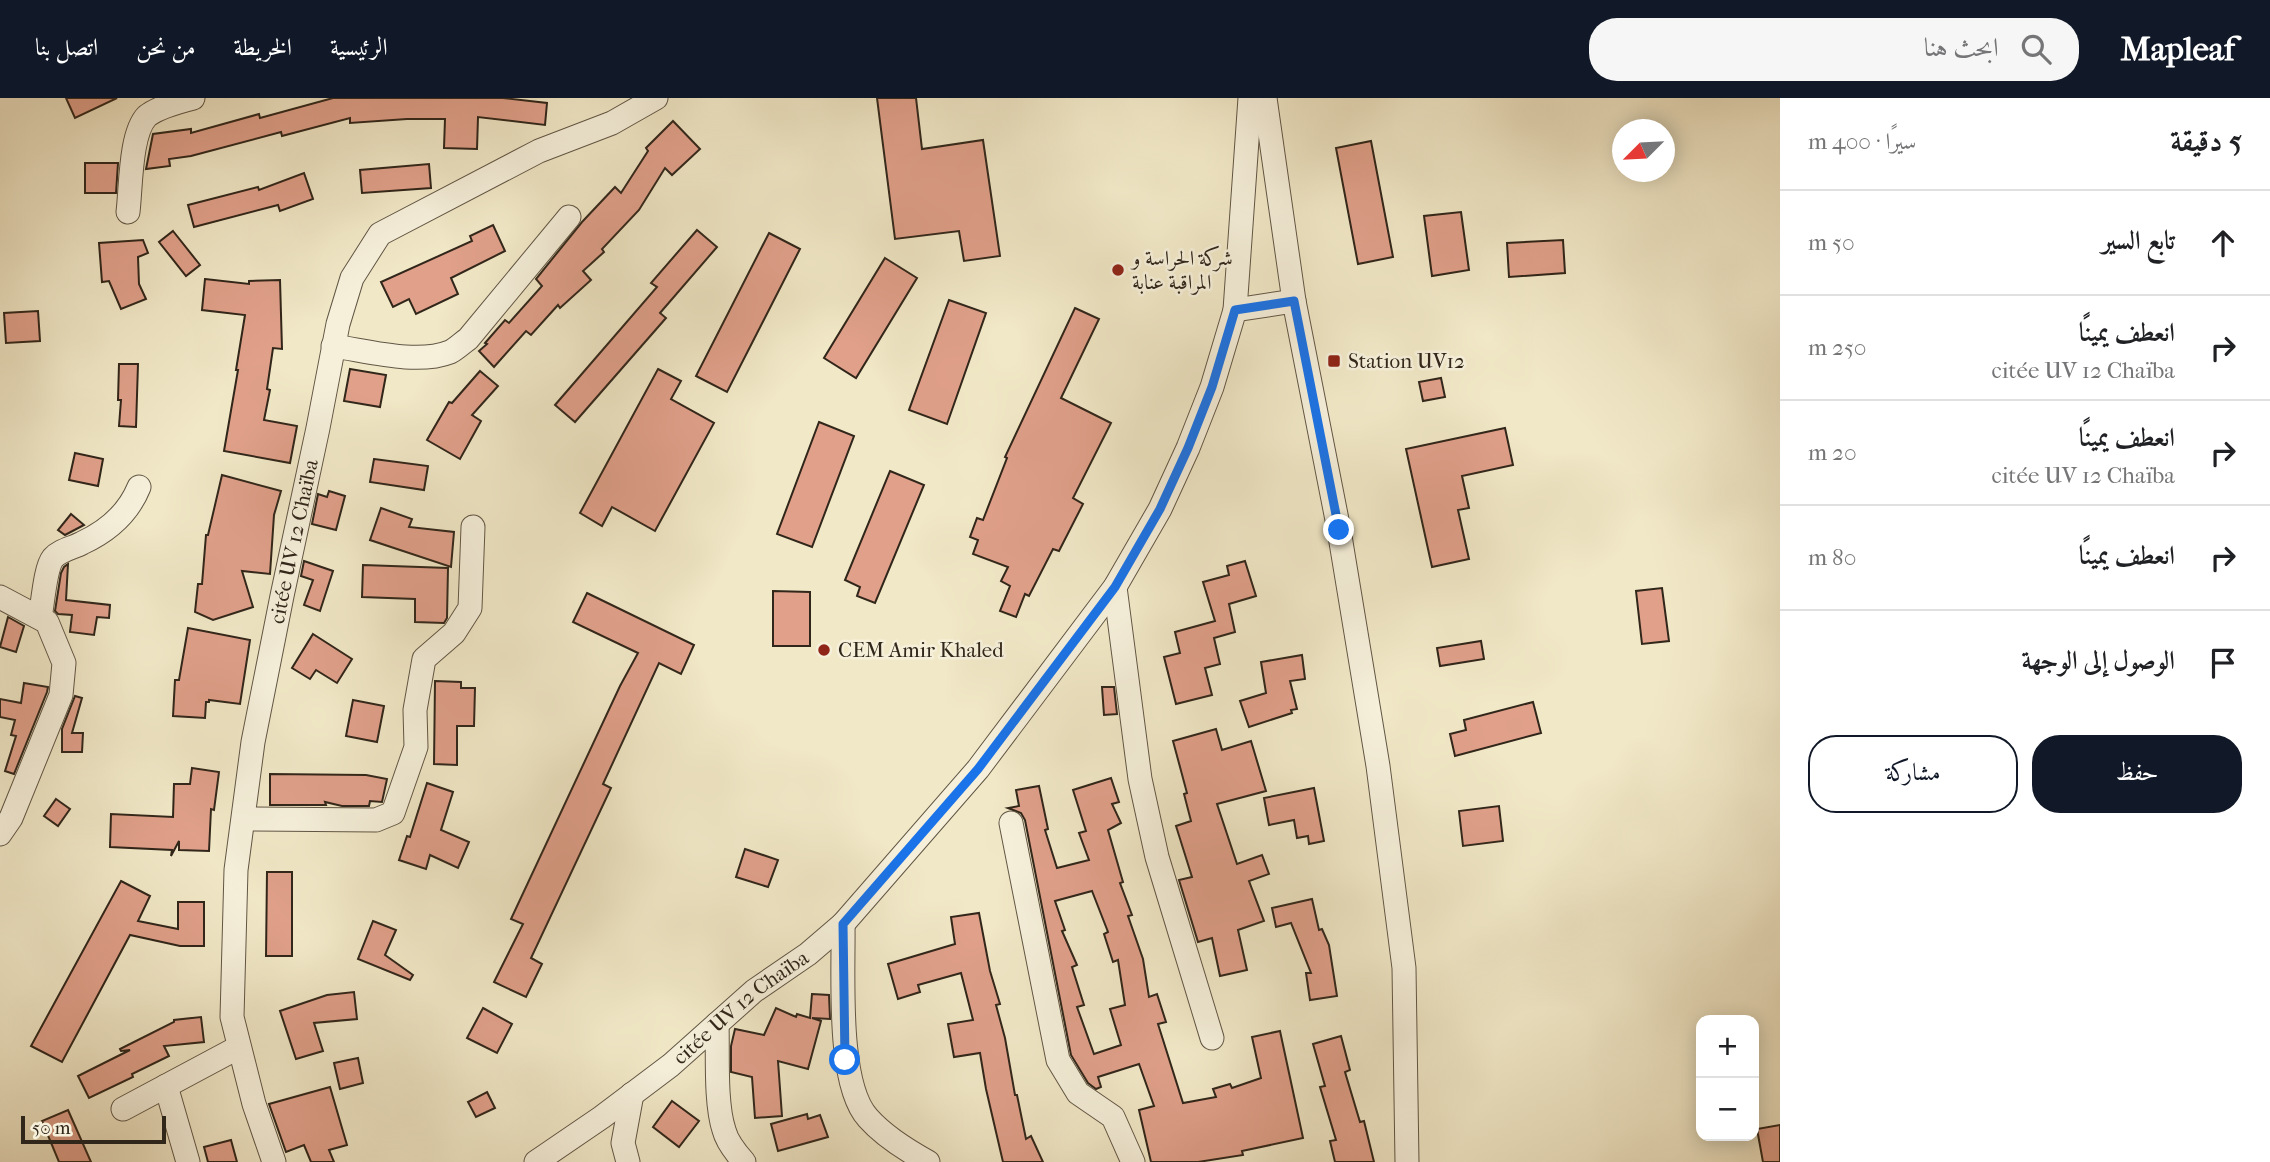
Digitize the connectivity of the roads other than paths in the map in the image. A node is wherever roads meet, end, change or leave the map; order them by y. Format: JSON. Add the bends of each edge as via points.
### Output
{"nodes":[{"id":1,"x":193,"y":98,"type":"edge"},
{"id":2,"x":656,"y":98,"type":"edge"},
{"id":3,"x":1250,"y":98,"type":"edge"},
{"id":4,"x":1265,"y":98,"type":"edge"},
{"id":5,"x":128,"y":212,"type":"dead end"},
{"id":6,"x":569,"y":217,"type":"dead end"},
{"id":7,"x":1294,"y":301,"type":"junction"},
{"id":8,"x":1235,"y":310,"type":"junction"},
{"id":9,"x":333,"y":346,"type":"junction"},
{"id":10,"x":139,"y":487,"type":"dead end"},
{"id":11,"x":473,"y":527,"type":"dead end"},
{"id":12,"x":1115,"y":587,"type":"junction"},
{"id":13,"x":0,"y":597,"type":"edge"},
{"id":14,"x":40,"y":617,"type":"junction"},
{"id":15,"x":244,"y":819,"type":"junction"},
{"id":16,"x":1011,"y":822,"type":"dead end"},
{"id":17,"x":0,"y":834,"type":"edge"},
{"id":18,"x":843,"y":924,"type":"junction"},
{"id":19,"x":717,"y":1024,"type":"junction"},
{"id":20,"x":1212,"y":1038,"type":"dead end"},
{"id":21,"x":239,"y":1047,"type":"junction"},
{"id":22,"x":166,"y":1086,"type":"junction"},
{"id":23,"x":632,"y":1094,"type":"junction"},
{"id":24,"x":123,"y":1109,"type":"dead end"},
{"id":25,"x":188,"y":1162,"type":"edge"},
{"id":26,"x":274,"y":1162,"type":"edge"},
{"id":27,"x":536,"y":1162,"type":"edge"},
{"id":28,"x":628,"y":1162,"type":"edge"},
{"id":29,"x":744,"y":1162,"type":"edge"},
{"id":30,"x":928,"y":1162,"type":"edge"},
{"id":31,"x":1133,"y":1162,"type":"edge"},
{"id":32,"x":1407,"y":1162,"type":"edge"}],
"edges":[{"from":1,"to":5,"type":"street","via":[[147,117],[135,141]]},
{"from":2,"to":9,"type":"street","name":"citée UV 12 Chaïba","via":[[612,123],[539,150],[380,234],[352,278]]},
{"from":3,"to":8,"type":"street","name":"citée UV 12 Chaïba"},
{"from":4,"to":7,"type":"street"},
{"from":6,"to":9,"type":"street","via":[[468,339],[452,351],[410,357]]},
{"from":7,"to":8,"type":"street"},
{"from":7,"to":32,"type":"street","via":[[1339,530],[1378,766],[1404,968]]},
{"from":8,"to":12,"type":"street","name":"citée UV 12 Chaïba","via":[[1188,448],[1160,509]]},
{"from":9,"to":15,"type":"street","name":"citée UV 12 Chaïba","via":[[253,742]]},
{"from":10,"to":14,"type":"street","via":[[117,522],[54,557],[48,567]]},
{"from":11,"to":15,"type":"street","via":[[470,608],[454,634],[424,659],[415,710],[416,747],[393,813],[376,820]]},
{"from":12,"to":18,"type":"street","name":"citée UV 12 Chaïba","via":[[978,769]]},
{"from":12,"to":20,"type":"street","via":[[1140,779],[1157,857]]},
{"from":13,"to":14,"type":"street"},
{"from":14,"to":17,"type":"street","via":[[47,622],[64,663],[61,695],[11,818]]},
{"from":15,"to":21,"type":"street","name":"citée UV 12 Chaïba","via":[[236,870],[232,1017]]},
{"from":16,"to":31,"type":"street","via":[[1058,1060],[1078,1093],[1113,1116]]},
{"from":18,"to":19,"type":"street","name":"citée UV 12 Chaïba"},
{"from":18,"to":30,"type":"street","via":[[845,1060],[852,1087],[866,1117]]},
{"from":19,"to":23,"type":"street","name":"citée UV 12 Chaïba"},
{"from":19,"to":29,"type":"street","via":[[720,1111],[724,1130]]},
{"from":21,"to":22,"type":"street"},
{"from":21,"to":26,"type":"street","name":"citée UV 12 Chaïba"},
{"from":22,"to":24,"type":"street"},
{"from":22,"to":25,"type":"street"},
{"from":23,"to":27,"type":"street","name":"citée UV 12 Chaïba"},
{"from":23,"to":28,"type":"street","via":[[623,1143]]}]}
